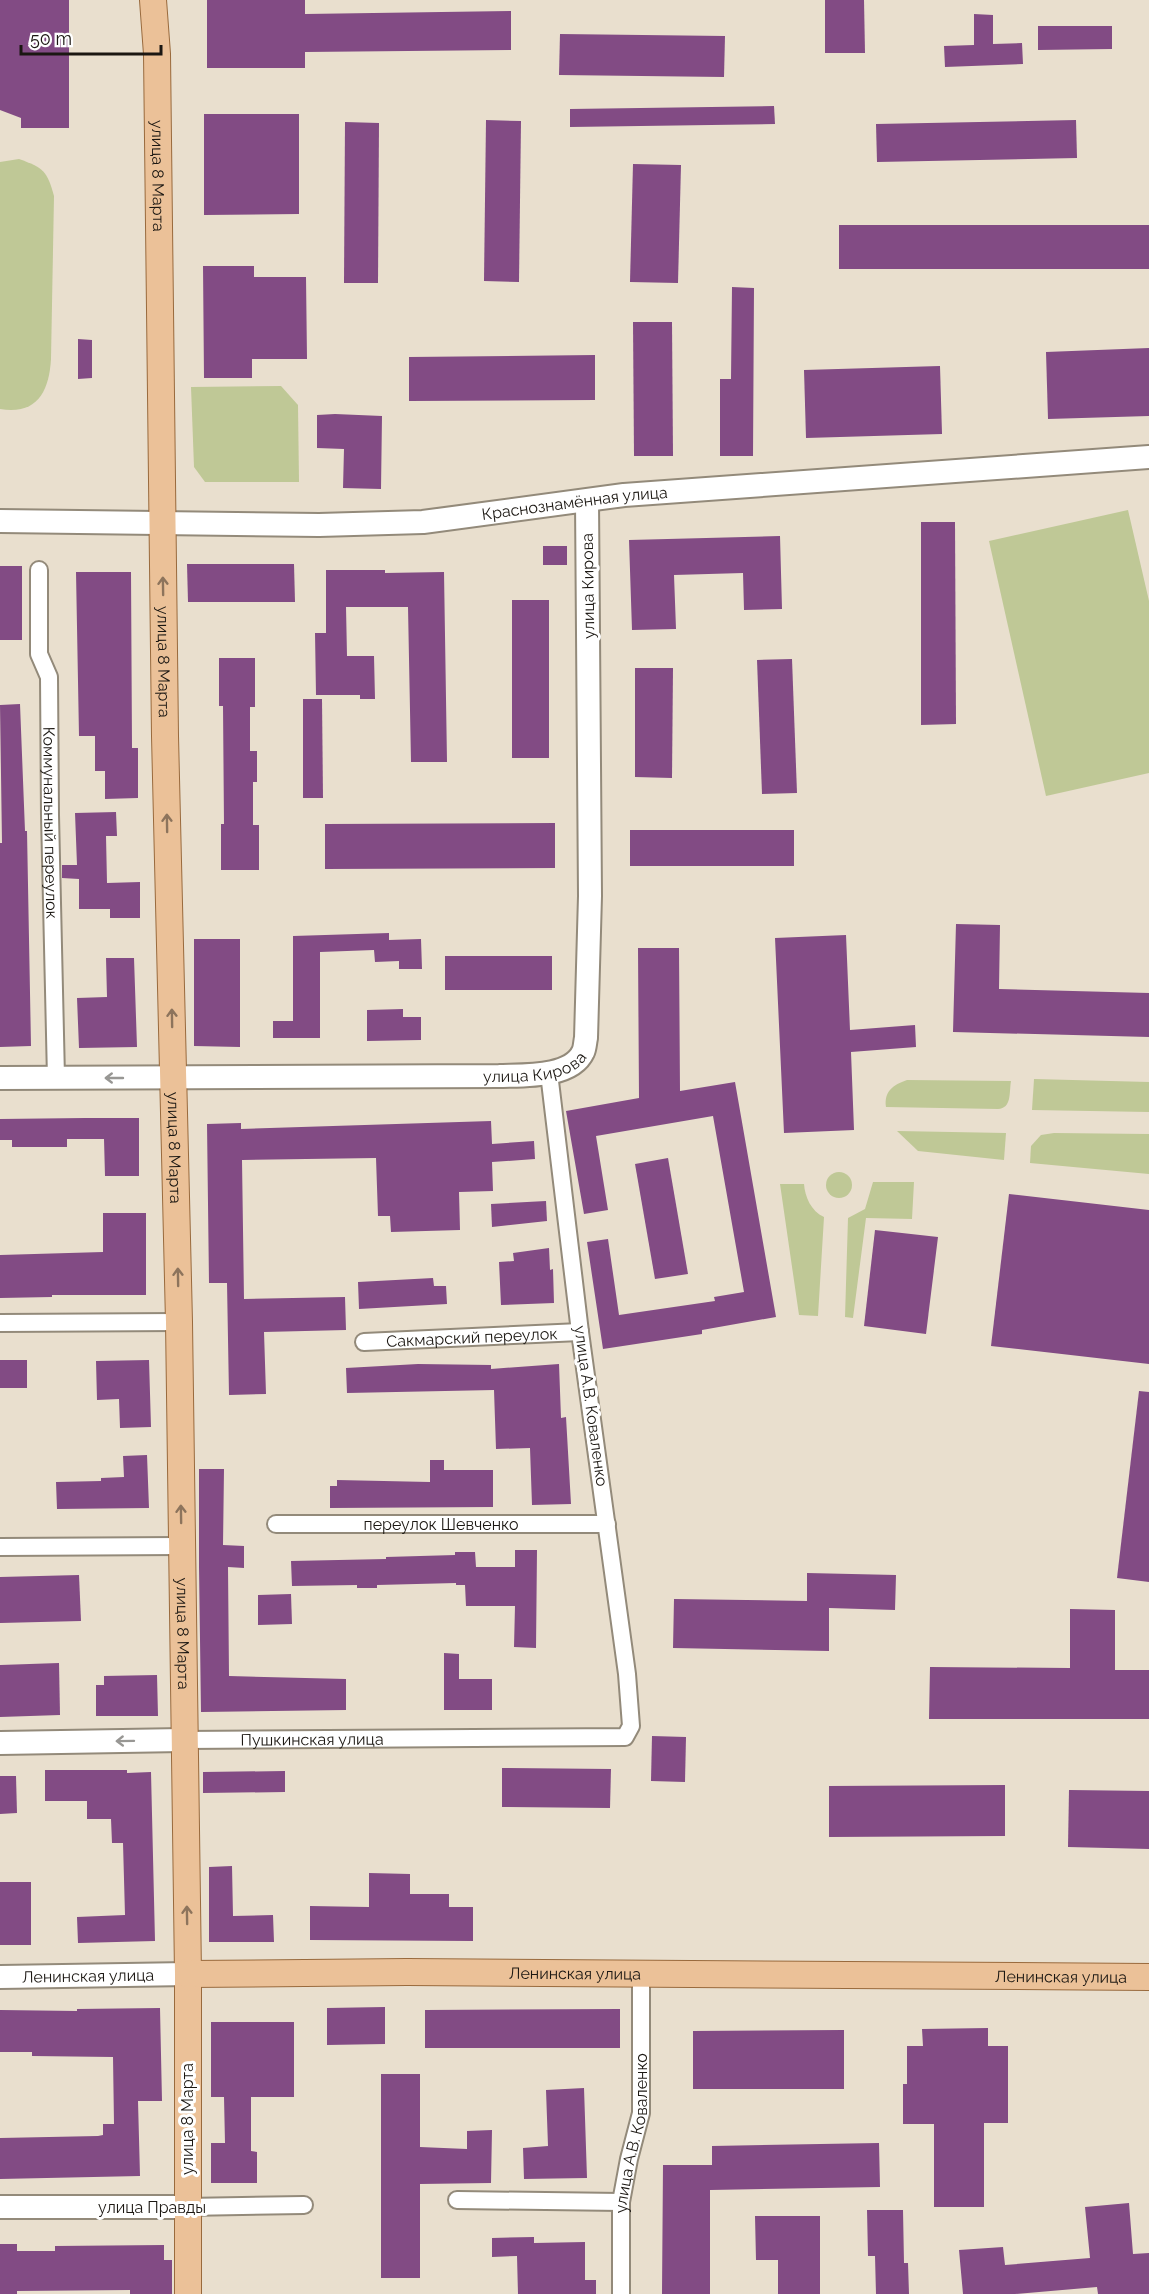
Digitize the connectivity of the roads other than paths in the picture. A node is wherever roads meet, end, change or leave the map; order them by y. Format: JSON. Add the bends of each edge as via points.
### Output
{"nodes":[{"id":1,"x":153,"y":0,"type":"edge"},
{"id":2,"x":1149,"y":457,"type":"edge"},
{"id":3,"x":587,"y":501,"type":"junction"},
{"id":4,"x":0,"y":520,"type":"edge"},
{"id":5,"x":162,"y":524,"type":"junction"},
{"id":6,"x":39,"y":570,"type":"dead end"},
{"id":7,"x":549,"y":1073,"type":"junction"},
{"id":8,"x":173,"y":1076,"type":"junction"},
{"id":9,"x":0,"y":1078,"type":"edge"},
{"id":10,"x":56,"y":1078,"type":"junction"},
{"id":11,"x":179,"y":1322,"type":"junction"},
{"id":12,"x":0,"y":1323,"type":"edge"},
{"id":13,"x":580,"y":1332,"type":"junction"},
{"id":14,"x":364,"y":1341,"type":"dead end"},
{"id":15,"x":276,"y":1524,"type":"dead end"},
{"id":16,"x":607,"y":1524,"type":"junction"},
{"id":17,"x":181,"y":1546,"type":"junction"},
{"id":18,"x":0,"y":1547,"type":"edge"},
{"id":19,"x":625,"y":1737,"type":"joint"},
{"id":20,"x":183,"y":1740,"type":"junction"},
{"id":21,"x":0,"y":1743,"type":"edge"},
{"id":22,"x":641,"y":1973,"type":"junction"},
{"id":23,"x":188,"y":1974,"type":"junction"},
{"id":24,"x":0,"y":1977,"type":"edge"},
{"id":25,"x":1149,"y":1977,"type":"edge"},
{"id":26,"x":457,"y":2200,"type":"dead end"},
{"id":27,"x":621,"y":2202,"type":"junction"},
{"id":28,"x":304,"y":2205,"type":"dead end"},
{"id":29,"x":0,"y":2207,"type":"edge"},
{"id":30,"x":186,"y":2207,"type":"junction"},
{"id":31,"x":188,"y":2294,"type":"edge"},
{"id":32,"x":621,"y":2294,"type":"edge"}],
"edges":[{"from":1,"to":5,"type":"main road","name":"улица 8 Марта","via":[[157,54]]},
{"from":2,"to":3,"type":"main road","name":"Краснознамённая улица","via":[[786,482]]},
{"from":3,"to":5,"type":"main road","name":"Краснознамённая улица","via":[[423,522]]},
{"from":3,"to":7,"type":"main road","name":"улица Кирова","via":[[590,907],[586,1038],[583,1052],[574,1063]]},
{"from":4,"to":5,"type":"main road","name":"Краснознамённая улица"},
{"from":8,"to":5,"type":"main road","name":"улица 8 Марта","one_way":true},
{"from":6,"to":10,"type":"street","name":"Коммунальный переулок","via":[[39,654],[49,677]]},
{"from":7,"to":8,"type":"main road","name":"улица Кирова"},
{"from":7,"to":13,"type":"street","name":"улица А.В. Коваленко"},
{"from":8,"to":10,"type":"main road","name":"улица Кирова","one_way":true},
{"from":11,"to":8,"type":"main road","name":"улица 8 Марта","one_way":true},
{"from":9,"to":10,"type":"main road","name":"улица Кирова"},
{"from":11,"to":12,"type":"street"},
{"from":17,"to":11,"type":"main road","name":"улица 8 Марта","one_way":true},
{"from":13,"to":14,"type":"street","name":"Сакмарский переулок"},
{"from":13,"to":16,"type":"street","name":"улица А.В. Коваленко"},
{"from":15,"to":16,"type":"street","name":"переулок Шевченко"},
{"from":16,"to":19,"type":"street","name":"улица А.В. Коваленко","via":[[627,1674],[631,1726]]},
{"from":17,"to":18,"type":"street"},
{"from":17,"to":20,"type":"main road","name":"улица 8 Марта"},
{"from":19,"to":20,"type":"street","name":"Пушкинская улица"},
{"from":20,"to":21,"type":"main road","name":"Пушкинская улица","one_way":true},
{"from":23,"to":20,"type":"main road","name":"улица 8 Марта","one_way":true},
{"from":22,"to":23,"type":"main road","name":"Ленинская улица"},
{"from":22,"to":25,"type":"main road","name":"Ленинская улица"},
{"from":22,"to":27,"type":"street","name":"улица А.В. Коваленко","via":[[641,2113]]},
{"from":23,"to":24,"type":"main road","name":"Ленинская улица"},
{"from":23,"to":30,"type":"main road","name":"улица 8 Марта"},
{"from":26,"to":27,"type":"street"},
{"from":27,"to":32,"type":"street","name":"улица А.В. Коваленко"},
{"from":28,"to":30,"type":"street","name":"улица Правды"},
{"from":29,"to":30,"type":"main road","name":"улица Правды"},
{"from":30,"to":31,"type":"main road","name":"улица 8 Марта"}]}
